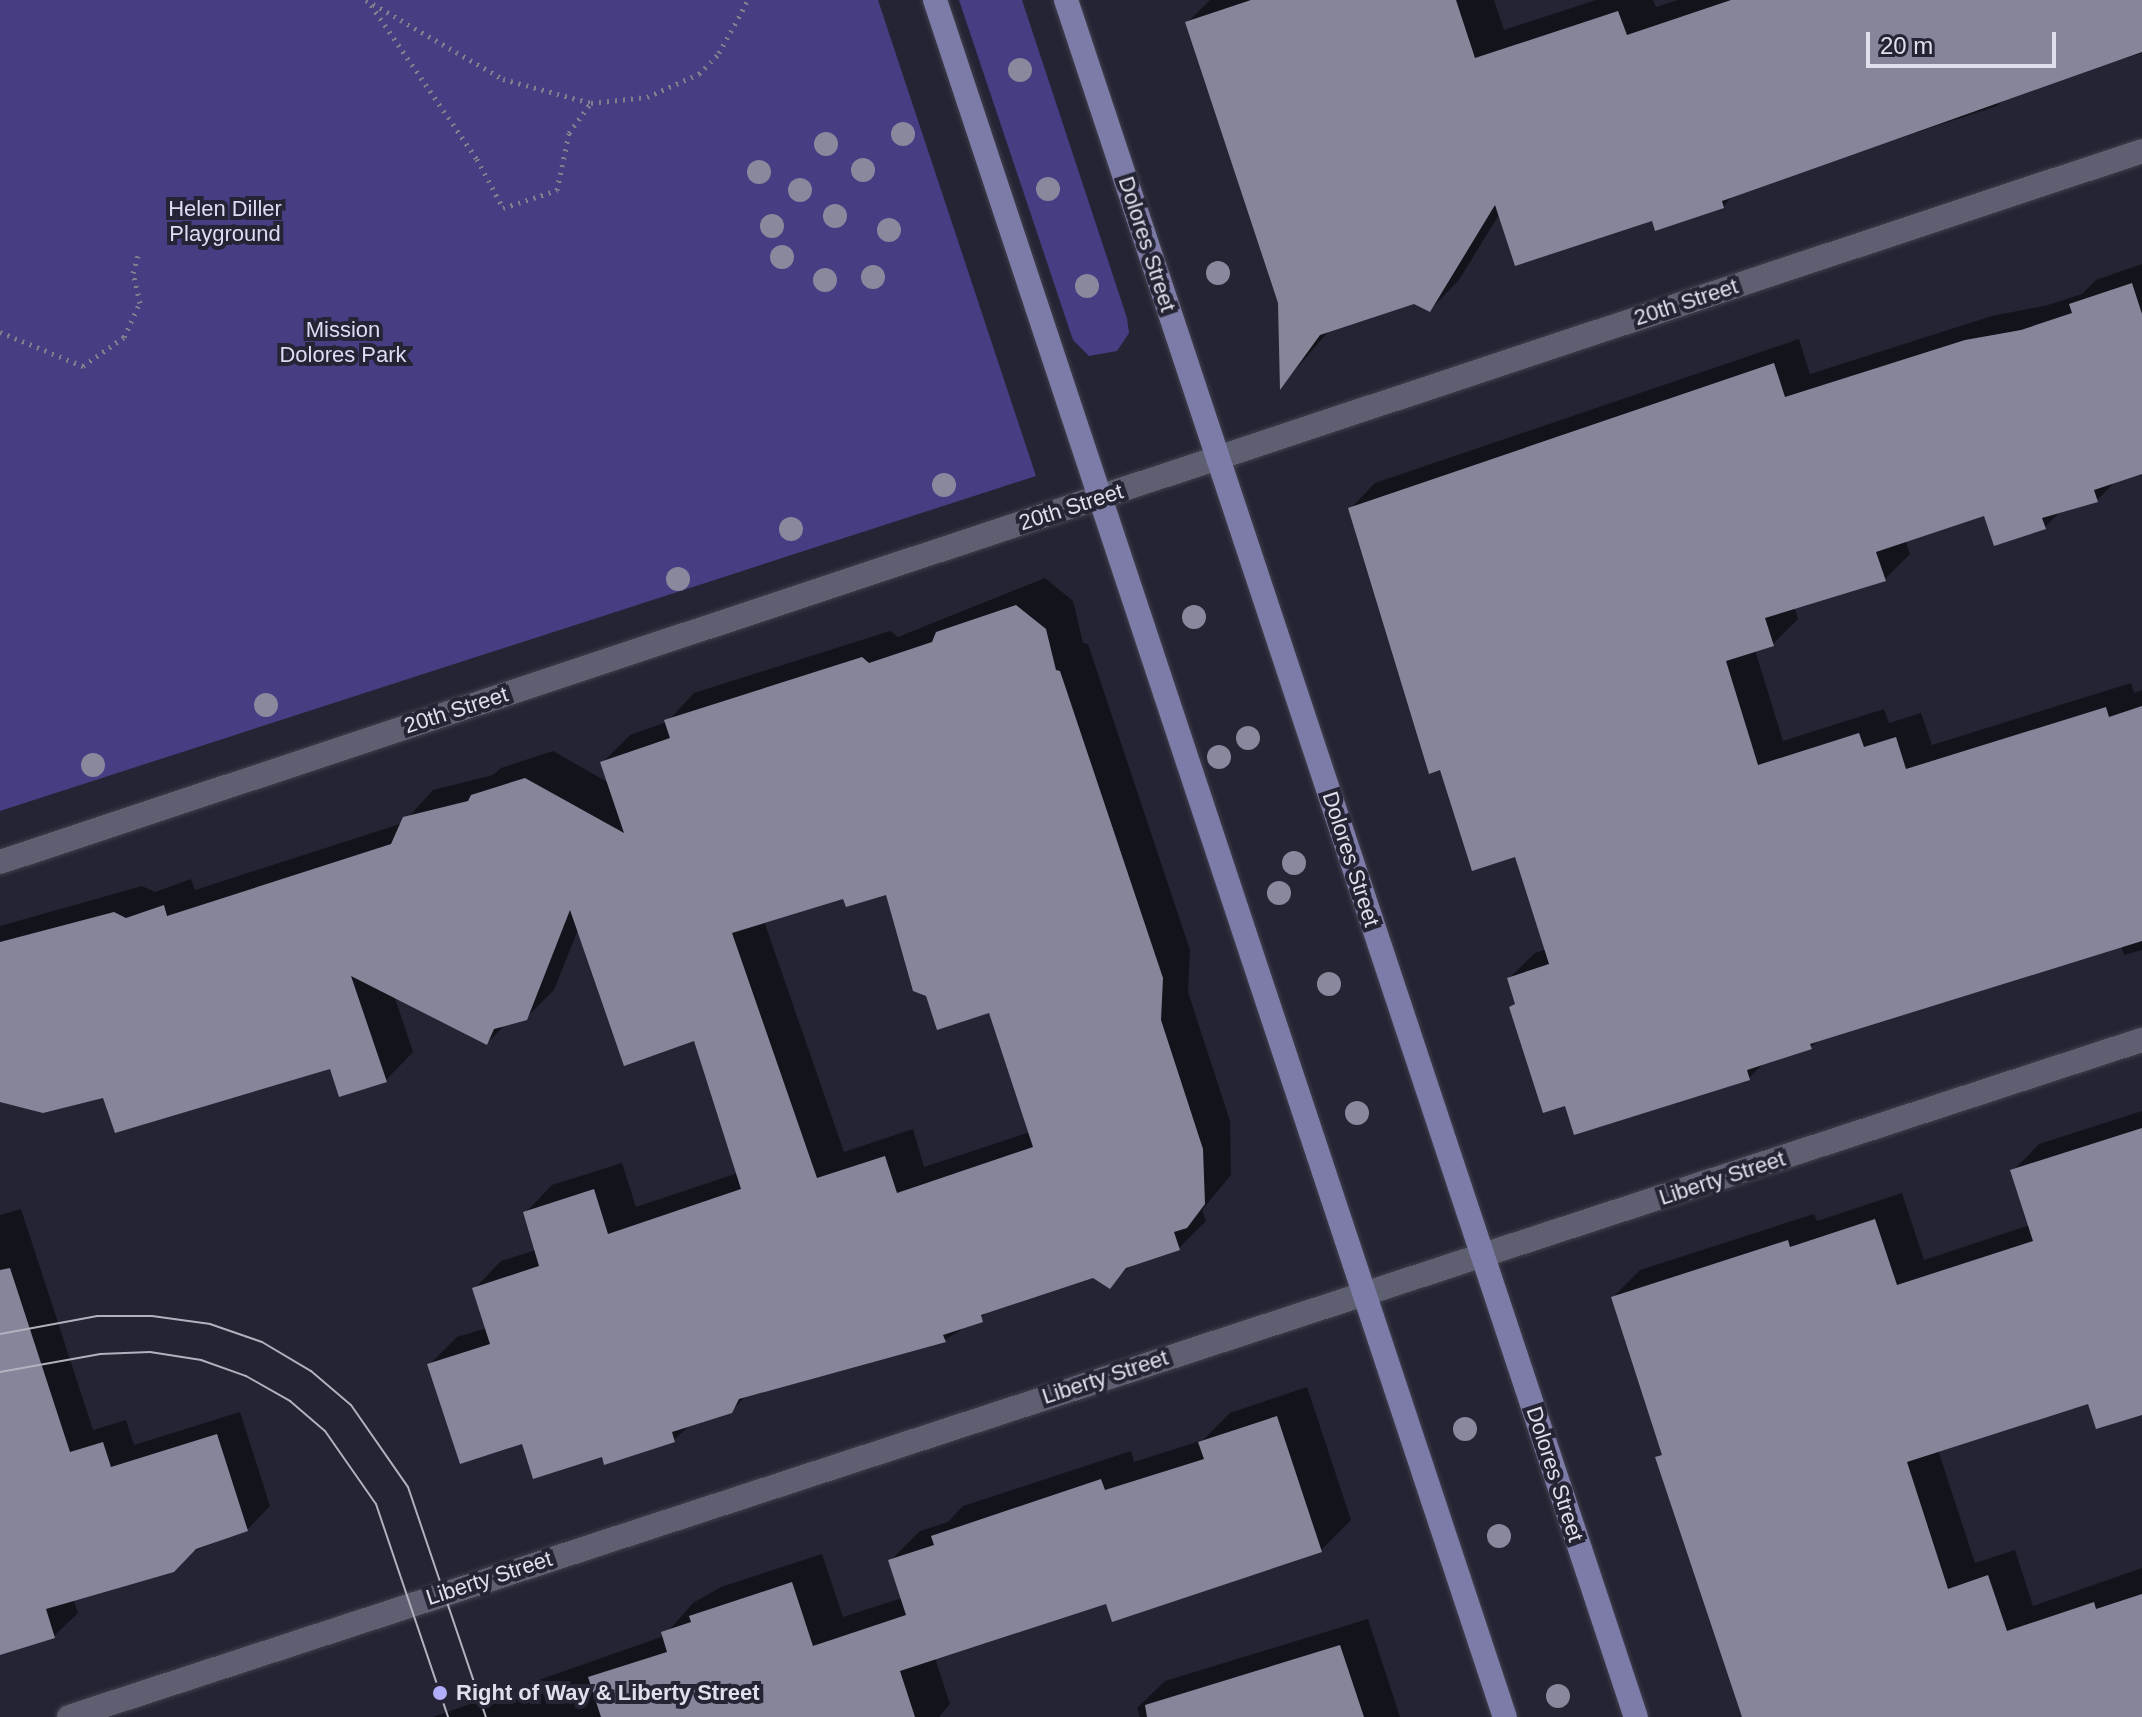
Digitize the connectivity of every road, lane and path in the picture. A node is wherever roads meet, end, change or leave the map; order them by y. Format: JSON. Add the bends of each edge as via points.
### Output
{"nodes":[{"id":1,"x":748,"y":0,"type":"edge"},
{"id":2,"x":935,"y":0,"type":"edge"},
{"id":3,"x":1066,"y":0,"type":"edge"},
{"id":4,"x":367,"y":1,"type":"edge"},
{"id":5,"x":591,"y":103,"type":"junction"},
{"id":6,"x":2142,"y":151,"type":"edge"},
{"id":7,"x":138,"y":256,"type":"dead end"},
{"id":8,"x":0,"y":332,"type":"edge"},
{"id":9,"x":1218,"y":458,"type":"junction"},
{"id":10,"x":1100,"y":497,"type":"junction"},
{"id":11,"x":0,"y":862,"type":"edge"},
{"id":12,"x":2142,"y":1040,"type":"edge"},
{"id":13,"x":1483,"y":1256,"type":"junction"},
{"id":14,"x":1365,"y":1293,"type":"junction"},
{"id":15,"x":69,"y":1717,"type":"edge"},
{"id":16,"x":1505,"y":1717,"type":"edge"},
{"id":17,"x":1636,"y":1717,"type":"edge"}],
"edges":[{"from":1,"to":5,"type":"path","via":[[719,53],[699,74],[647,97]]},
{"from":2,"to":10,"type":"main road"},
{"from":3,"to":9,"type":"main road","name":"Dolores Street"},
{"from":4,"to":5,"type":"path","via":[[503,79]]},
{"from":4,"to":5,"type":"path","via":[[452,121],[503,208],[557,190],[569,133]]},
{"from":6,"to":9,"type":"street","name":"20th Street"},
{"from":7,"to":8,"type":"path","via":[[133,273],[140,303],[124,337],[83,366]]},
{"from":9,"to":10,"type":"street","name":"20th Street"},
{"from":9,"to":13,"type":"main road","name":"Dolores Street"},
{"from":10,"to":11,"type":"street","name":"20th Street"},
{"from":10,"to":14,"type":"main road"},
{"from":12,"to":13,"type":"street","name":"Liberty Street"},
{"from":13,"to":14,"type":"street","name":"Liberty Street"},
{"from":13,"to":17,"type":"main road","name":"Dolores Street"},
{"from":14,"to":15,"type":"street","name":"Liberty Street"},
{"from":14,"to":16,"type":"main road"}]}
